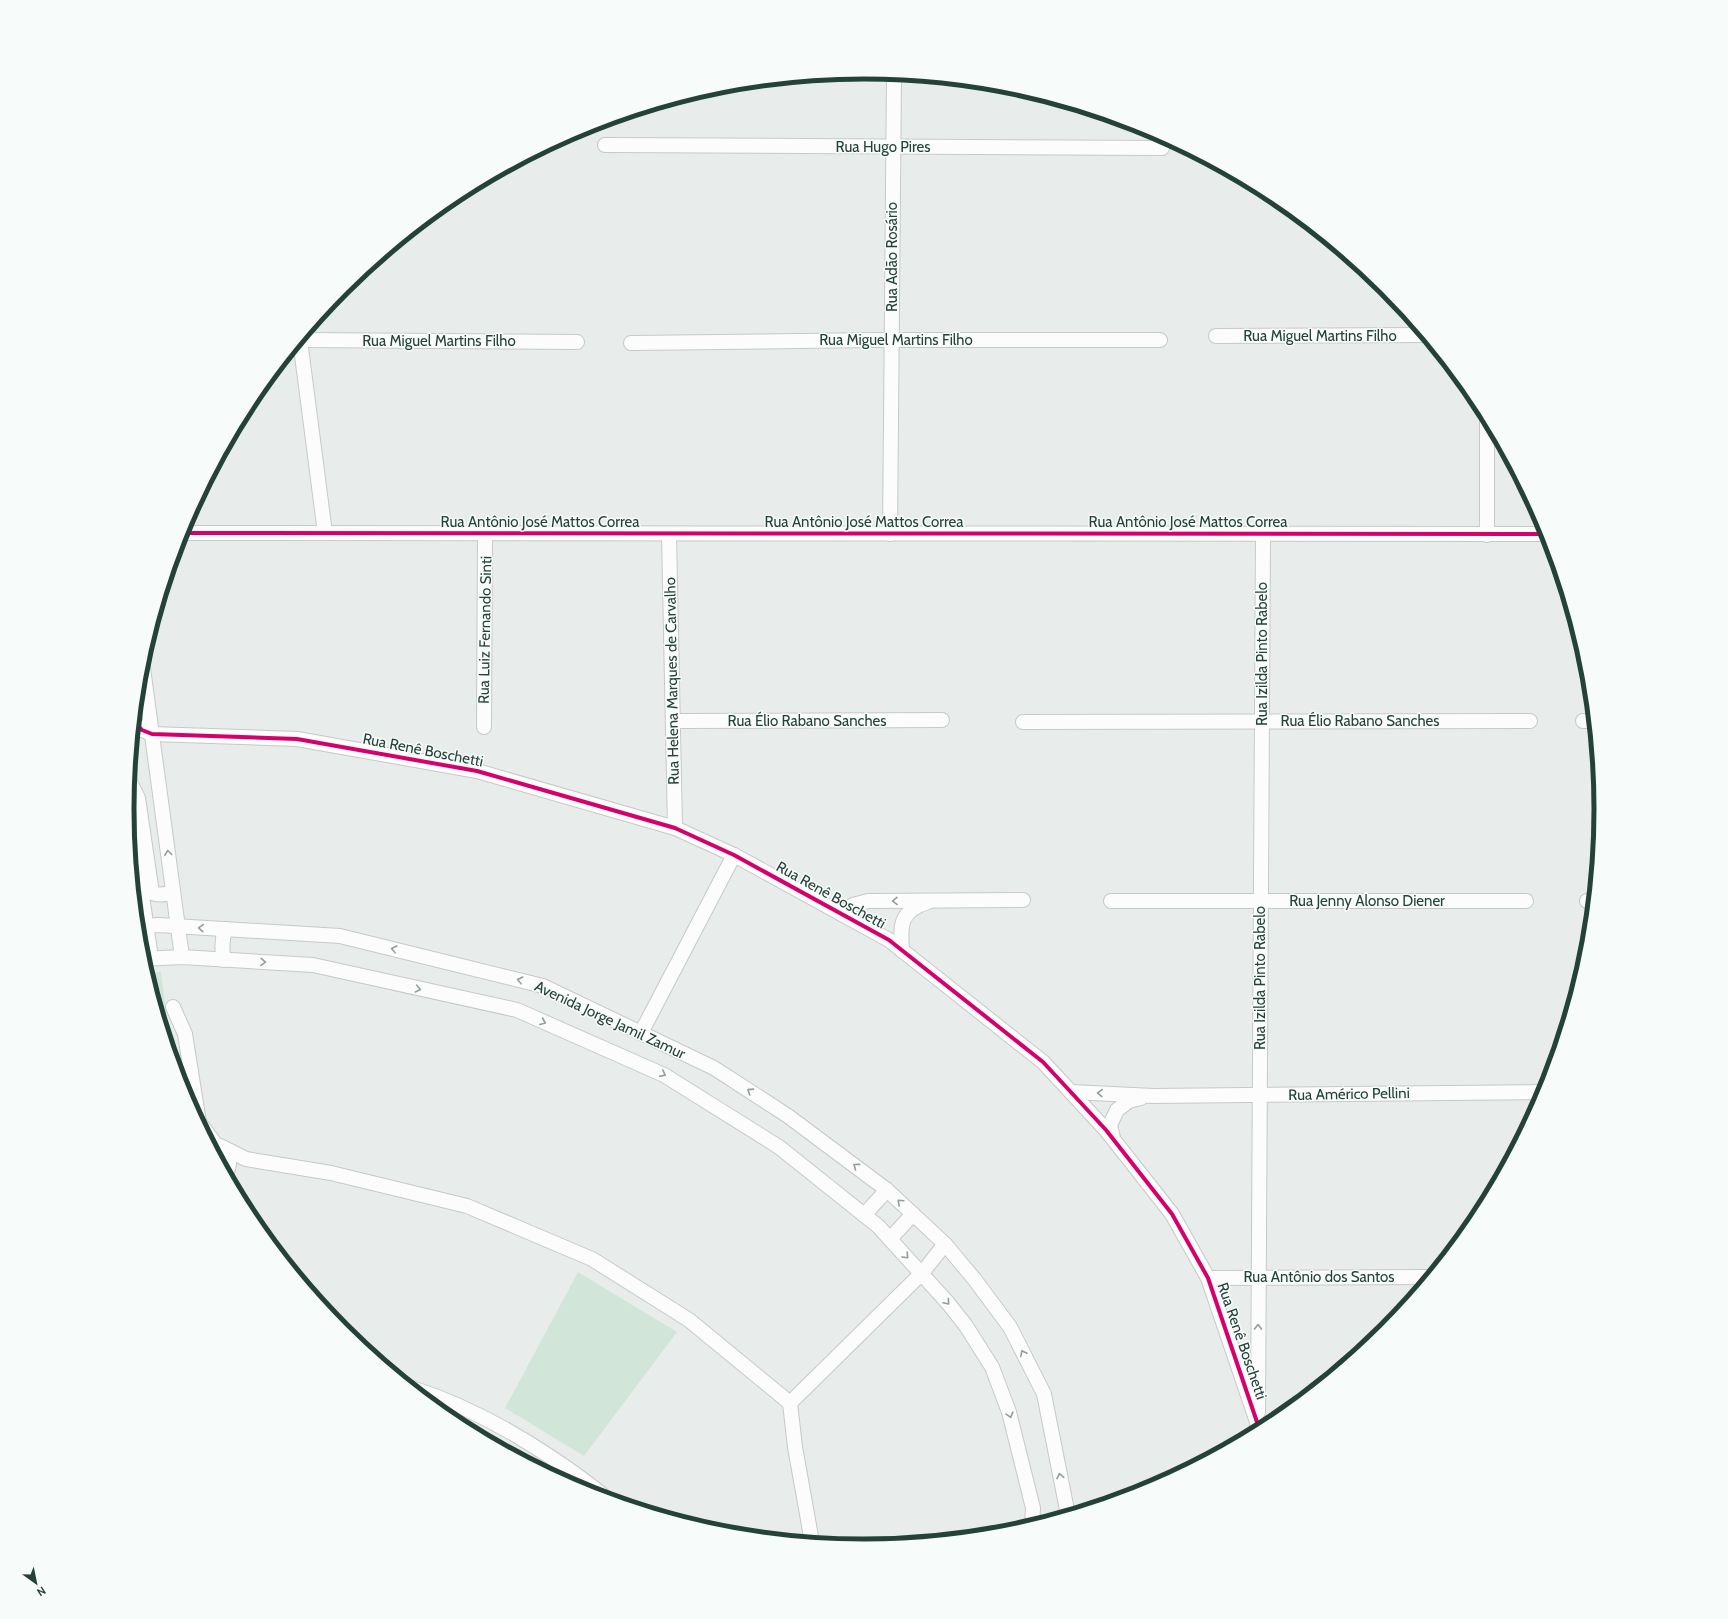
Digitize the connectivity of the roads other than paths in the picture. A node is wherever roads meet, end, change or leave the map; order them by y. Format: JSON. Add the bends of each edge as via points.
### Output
{"nodes":[{"id":1,"x":894,"y":80,"type":"edge"},
{"id":2,"x":605,"y":145,"type":"dead end"},
{"id":3,"x":893,"y":147,"type":"junction"},
{"id":4,"x":1162,"y":148,"type":"dead end"},
{"id":5,"x":1419,"y":335,"type":"edge"},
{"id":6,"x":1216,"y":336,"type":"dead end"},
{"id":7,"x":305,"y":340,"type":"edge"},
{"id":8,"x":892,"y":340,"type":"junction"},
{"id":9,"x":1160,"y":340,"type":"dead end"},
{"id":10,"x":577,"y":342,"type":"dead end"},
{"id":11,"x":631,"y":343,"type":"dead end"},
{"id":12,"x":301,"y":345,"type":"edge"},
{"id":13,"x":1487,"y":429,"type":"edge"},
{"id":14,"x":325,"y":532,"type":"junction"},
{"id":15,"x":188,"y":533,"type":"edge"},
{"id":16,"x":486,"y":534,"type":"junction"},
{"id":17,"x":668,"y":534,"type":"junction"},
{"id":18,"x":890,"y":534,"type":"junction"},
{"id":19,"x":1263,"y":534,"type":"junction"},
{"id":20,"x":1541,"y":534,"type":"edge"},
{"id":21,"x":1487,"y":535,"type":"junction"},
{"id":22,"x":145,"y":684,"type":"edge"},
{"id":23,"x":942,"y":720,"type":"dead end"},
{"id":24,"x":1262,"y":721,"type":"junction"},
{"id":25,"x":1530,"y":721,"type":"dead end"},
{"id":26,"x":1023,"y":722,"type":"dead end"},
{"id":27,"x":673,"y":723,"type":"junction"},
{"id":28,"x":139,"y":727,"type":"edge"},
{"id":29,"x":484,"y":727,"type":"dead end"},
{"id":30,"x":152,"y":734,"type":"junction"},
{"id":31,"x":134,"y":791,"type":"edge"},
{"id":32,"x":675,"y":828,"type":"junction"},
{"id":33,"x":734,"y":855,"type":"junction"},
{"id":34,"x":173,"y":891,"type":"junction"},
{"id":35,"x":934,"y":900,"type":"junction"},
{"id":36,"x":1023,"y":900,"type":"dead end"},
{"id":37,"x":1111,"y":901,"type":"dead end"},
{"id":38,"x":1260,"y":901,"type":"junction"},
{"id":39,"x":1526,"y":901,"type":"dead end"},
{"id":40,"x":842,"y":914,"type":"junction"},
{"id":41,"x":144,"y":926,"type":"edge"},
{"id":42,"x":178,"y":926,"type":"junction"},
{"id":43,"x":225,"y":929,"type":"junction"},
{"id":44,"x":902,"y":951,"type":"junction"},
{"id":45,"x":182,"y":957,"type":"junction"},
{"id":46,"x":149,"y":958,"type":"edge"},
{"id":47,"x":224,"y":960,"type":"junction"},
{"id":48,"x":173,"y":1007,"type":"dead end"},
{"id":49,"x":641,"y":1033,"type":"junction"},
{"id":50,"x":1071,"y":1092,"type":"junction"},
{"id":51,"x":1538,"y":1092,"type":"edge"},
{"id":52,"x":1260,"y":1095,"type":"junction"},
{"id":53,"x":1153,"y":1096,"type":"junction"},
{"id":54,"x":196,"y":1105,"type":"edge"},
{"id":55,"x":1113,"y":1138,"type":"junction"},
{"id":56,"x":217,"y":1146,"type":"edge"},
{"id":57,"x":246,"y":1159,"type":"junction"},
{"id":58,"x":228,"y":1168,"type":"edge"},
{"id":59,"x":229,"y":1170,"type":"edge"},
{"id":60,"x":887,"y":1190,"type":"junction"},
{"id":61,"x":912,"y":1214,"type":"junction"},
{"id":62,"x":864,"y":1215,"type":"junction"},
{"id":63,"x":890,"y":1239,"type":"junction"},
{"id":64,"x":945,"y":1244,"type":"junction"},
{"id":65,"x":922,"y":1273,"type":"junction"},
{"id":66,"x":1259,"y":1277,"type":"junction"},
{"id":67,"x":1425,"y":1277,"type":"edge"},
{"id":68,"x":1208,"y":1278,"type":"junction"},
{"id":69,"x":424,"y":1393,"type":"edge"},
{"id":70,"x":790,"y":1403,"type":"junction"},
{"id":71,"x":1258,"y":1424,"type":"edge"},
{"id":72,"x":1258,"y":1425,"type":"edge"},
{"id":73,"x":595,"y":1488,"type":"edge"},
{"id":74,"x":1067,"y":1511,"type":"edge"},
{"id":75,"x":1032,"y":1520,"type":"edge"},
{"id":76,"x":811,"y":1538,"type":"edge"}],
"edges":[{"from":1,"to":3,"type":"street","name":"Rua Adão Rosário"},
{"from":2,"to":3,"type":"street","name":"Rua Hugo Pires"},
{"from":3,"to":4,"type":"street","name":"Rua Hugo Pires"},
{"from":3,"to":8,"type":"street","name":"Rua Adão Rosário"},
{"from":5,"to":6,"type":"street","name":"Rua Miguel Martins Filho"},
{"from":7,"to":10,"type":"street","name":"Rua Miguel Martins Filho"},
{"from":8,"to":9,"type":"street","name":"Rua Miguel Martins Filho"},
{"from":8,"to":11,"type":"street","name":"Rua Miguel Martins Filho"},
{"from":8,"to":18,"type":"street","name":"Rua Adão Rosário"},
{"from":12,"to":14,"type":"street"},
{"from":13,"to":21,"type":"street"},
{"from":14,"to":15,"type":"street","name":"Rua Antônio José Mattos Correa"},
{"from":14,"to":16,"type":"street","name":"Rua Antônio José Mattos Correa"},
{"from":16,"to":17,"type":"street","name":"Rua Antônio José Mattos Correa"},
{"from":16,"to":29,"type":"street","name":"Rua Luiz Fernando Sinti"},
{"from":17,"to":18,"type":"street","name":"Rua Antônio José Mattos Correa"},
{"from":17,"to":27,"type":"street","name":"Rua Helena Marques de Carvalho"},
{"from":18,"to":19,"type":"street","name":"Rua Antônio José Mattos Correa"},
{"from":19,"to":21,"type":"street","name":"Rua Antônio José Mattos Correa"},
{"from":19,"to":24,"type":"street","name":"Rua Izilda Pinto Rabelo"},
{"from":20,"to":21,"type":"street","name":"Rua Antônio José Mattos Correa"},
{"from":22,"to":30,"type":"street"},
{"from":23,"to":27,"type":"street","name":"Rua Élio Rabano Sanches"},
{"from":24,"to":25,"type":"street","name":"Rua Élio Rabano Sanches"},
{"from":24,"to":26,"type":"street","name":"Rua Élio Rabano Sanches"},
{"from":24,"to":38,"type":"street","name":"Rua Izilda Pinto Rabelo"},
{"from":27,"to":32,"type":"street","name":"Rua Helena Marques de Carvalho"},
{"from":28,"to":30,"type":"street"},
{"from":30,"to":32,"type":"street","name":"Rua Renê Boschetti","via":[[297,739],[477,771]]},
{"from":34,"to":30,"type":"street","one_way":true},
{"from":31,"to":34,"type":"street","via":[[138,798],[152,893],[157,895]]},
{"from":32,"to":33,"type":"street","name":"Rua Renê Boschetti"},
{"from":33,"to":40,"type":"street","name":"Rua Renê Boschetti"},
{"from":33,"to":49,"type":"street"},
{"from":34,"to":42,"type":"street"},
{"from":35,"to":36,"type":"street"},
{"from":35,"to":40,"type":"street","one_way":true,"via":[[868,901],[852,904]]},
{"from":35,"to":44,"type":"street","via":[[915,906],[903,921]]},
{"from":37,"to":38,"type":"street","name":"Rua Jenny Alonso Diener"},
{"from":38,"to":39,"type":"street","name":"Rua Jenny Alonso Diener"},
{"from":38,"to":52,"type":"street","name":"Rua Izilda Pinto Rabelo"},
{"from":40,"to":44,"type":"street","name":"Rua Renê Boschetti","via":[[889,940]]},
{"from":41,"to":42,"type":"street","name":"Avenida Jorge Jamil Zamur"},
{"from":43,"to":42,"type":"street","name":"Avenida Jorge Jamil Zamur","one_way":true},
{"from":42,"to":45,"type":"street"},
{"from":43,"to":47,"type":"street","via":[[222,940]]},
{"from":49,"to":43,"type":"street","name":"Avenida Jorge Jamil Zamur","one_way":true,"via":[[543,986],[340,936]]},
{"from":44,"to":50,"type":"street","name":"Rua Renê Boschetti","via":[[1043,1062]]},
{"from":45,"to":46,"type":"street","name":"Avenida Jorge Jamil Zamur"},
{"from":45,"to":47,"type":"street","name":"Avenida Jorge Jamil Zamur"},
{"from":47,"to":62,"type":"street","name":"Avenida Jorge Jamil Zamur","one_way":true,"via":[[313,965],[516,1010],[664,1075],[779,1147]]},
{"from":48,"to":54,"type":"street","via":[[185,1034]]},
{"from":60,"to":49,"type":"street","name":"Avenida Jorge Jamil Zamur","one_way":true,"via":[[788,1116],[714,1068]]},
{"from":53,"to":50,"type":"street","name":"Rua Américo Pellini","one_way":true},
{"from":50,"to":55,"type":"street","name":"Rua Renê Boschetti"},
{"from":51,"to":52,"type":"street","name":"Rua Américo Pellini"},
{"from":52,"to":53,"type":"street","name":"Rua Américo Pellini"},
{"from":52,"to":66,"type":"street","name":"Rua Izilda Pinto Rabelo"},
{"from":53,"to":55,"type":"street","name":"Rua Américo Pellini","via":[[1129,1101],[1117,1110],[1110,1125]]},
{"from":55,"to":68,"type":"street","name":"Rua Renê Boschetti","via":[[1172,1214]]},
{"from":56,"to":57,"type":"street"},
{"from":56,"to":58,"type":"street","via":[[229,1155]]},
{"from":57,"to":59,"type":"street"},
{"from":57,"to":70,"type":"street","via":[[332,1173],[467,1206],[592,1259],[689,1320]]},
{"from":61,"to":60,"type":"street","name":"Avenida Jorge Jamil Zamur","one_way":true},
{"from":60,"to":62,"type":"street"},
{"from":61,"to":63,"type":"street"},
{"from":61,"to":64,"type":"street","name":"Avenida Jorge Jamil Zamur"},
{"from":62,"to":63,"type":"street","name":"Avenida Jorge Jamil Zamur"},
{"from":63,"to":65,"type":"street","name":"Avenida Jorge Jamil Zamur","one_way":true},
{"from":64,"to":65,"type":"street"},
{"from":74,"to":64,"type":"street","name":"Avenida Jorge Jamil Zamur","one_way":true,"via":[[1044,1394],[1010,1327]]},
{"from":65,"to":70,"type":"street"},
{"from":65,"to":75,"type":"street","name":"Avenida Jorge Jamil Zamur","one_way":true,"via":[[966,1326],[992,1367],[1009,1412],[1033,1508]]},
{"from":66,"to":67,"type":"street","name":"Rua Antônio dos Santos"},
{"from":66,"to":68,"type":"street","name":"Rua Antônio dos Santos"},
{"from":71,"to":66,"type":"street","name":"Rua Izilda Pinto Rabelo","one_way":true},
{"from":68,"to":72,"type":"street","name":"Rua Renê Boschetti"},
{"from":69,"to":73,"type":"street","via":[[483,1416]]},
{"from":70,"to":76,"type":"street"}]}
